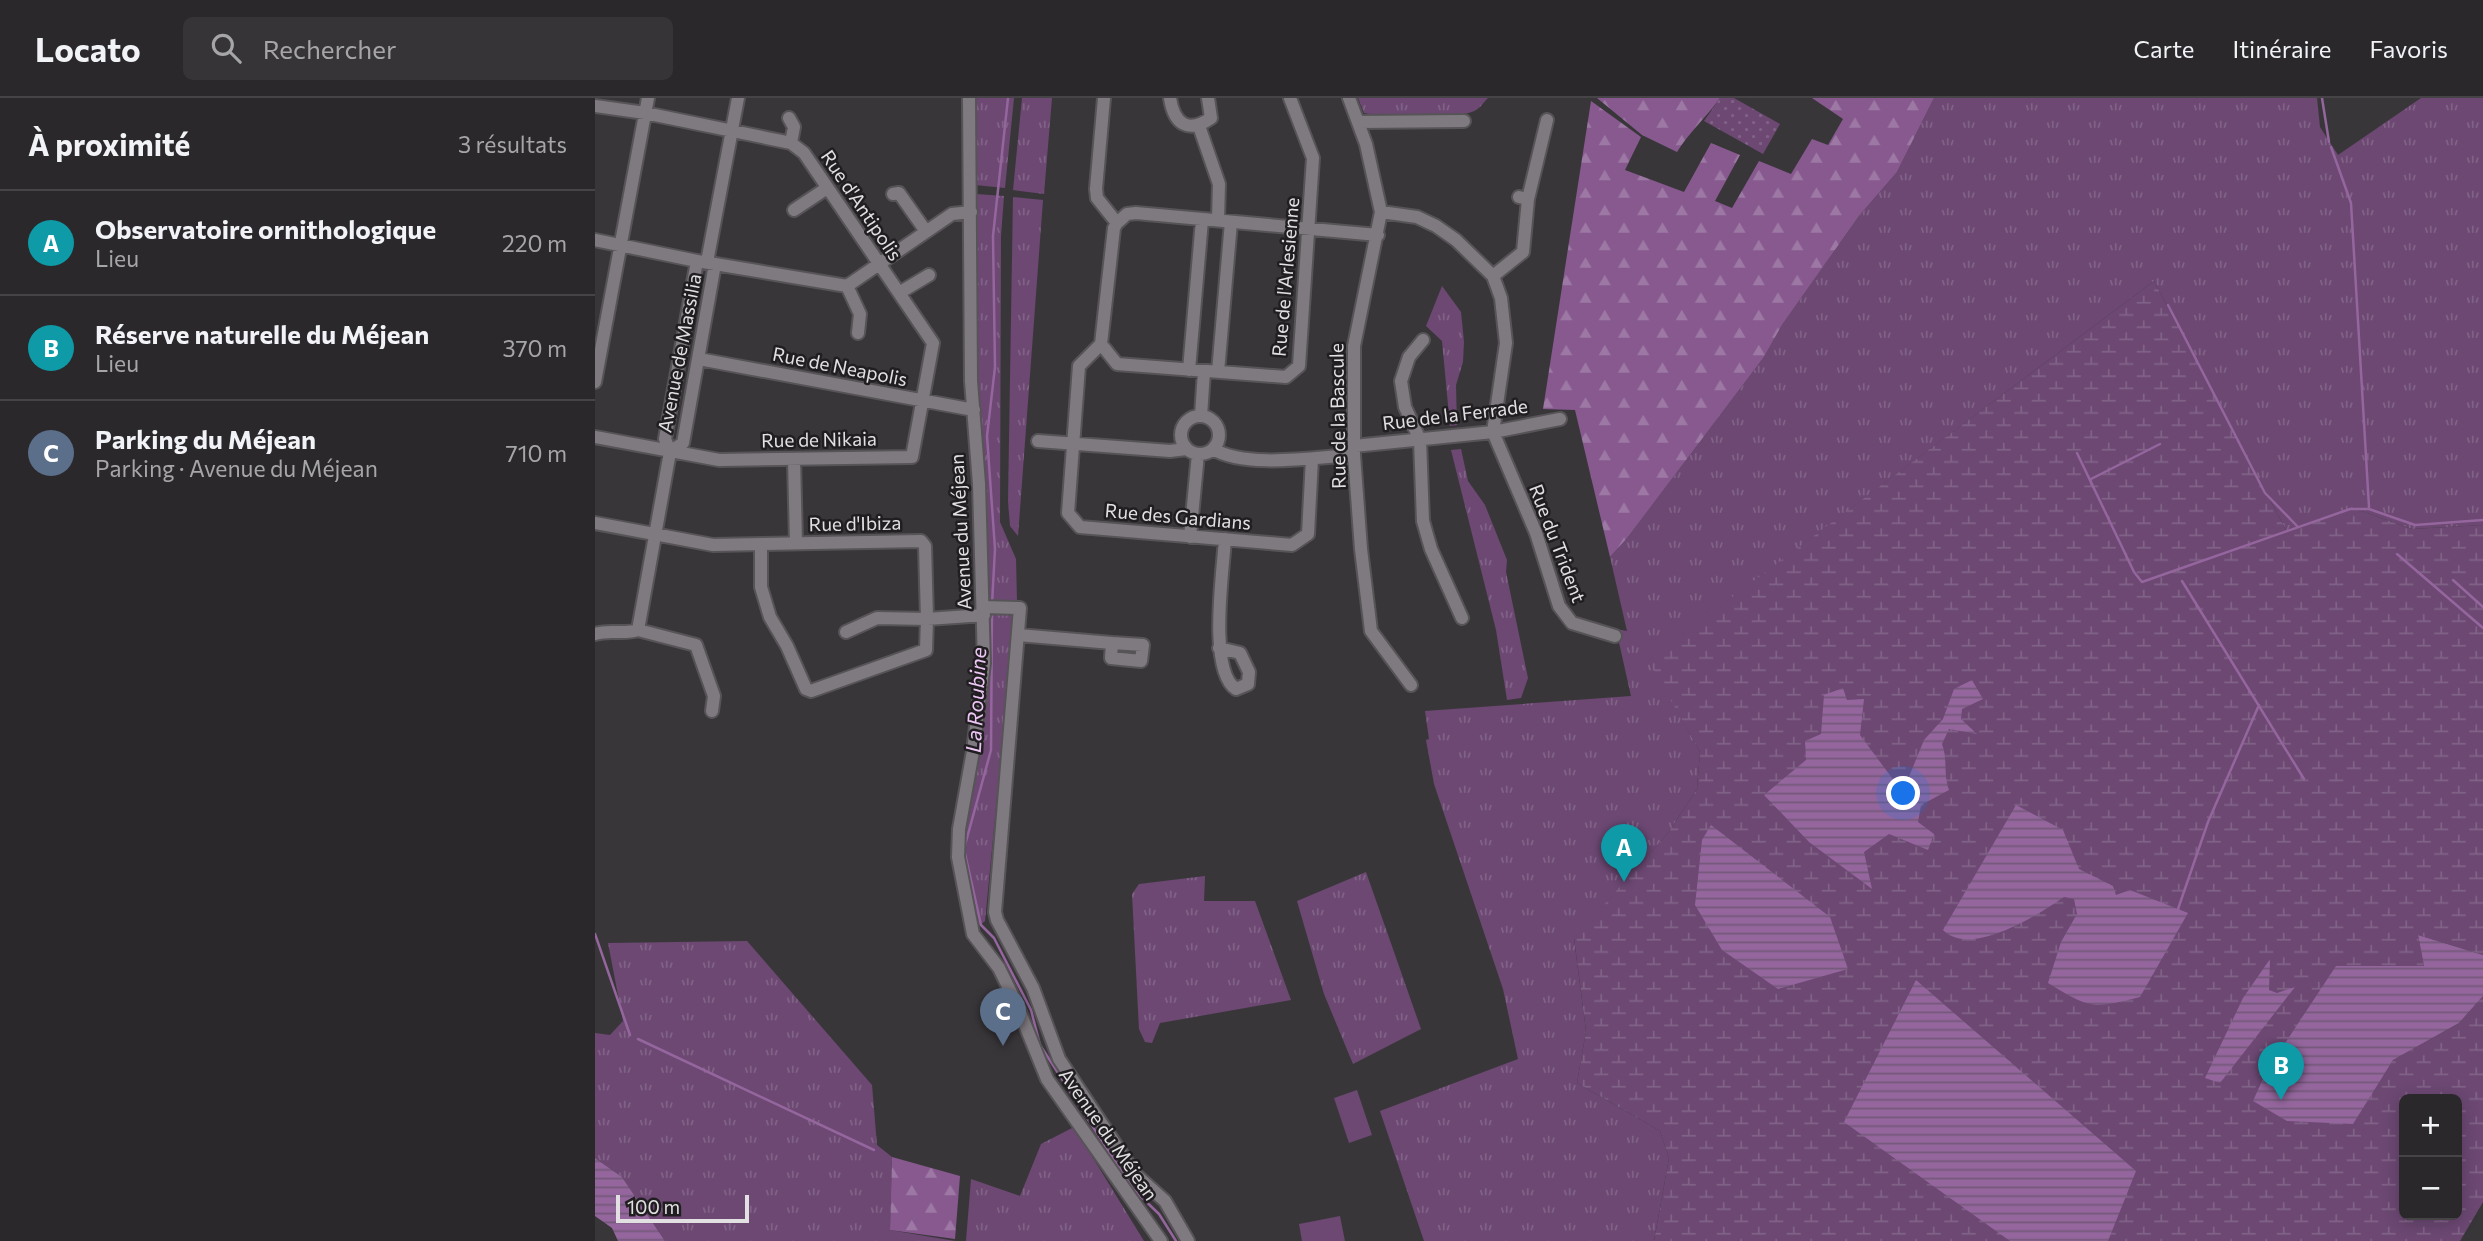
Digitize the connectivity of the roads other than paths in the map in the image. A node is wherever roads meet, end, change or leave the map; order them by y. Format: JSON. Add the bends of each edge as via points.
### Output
{"nodes":[{"id":1,"x":648,"y":98,"type":"edge"},
{"id":2,"x":737,"y":98,"type":"edge"},
{"id":3,"x":969,"y":98,"type":"edge"},
{"id":4,"x":1104,"y":98,"type":"edge"},
{"id":5,"x":1170,"y":98,"type":"edge"},
{"id":6,"x":1208,"y":98,"type":"edge"},
{"id":7,"x":1290,"y":98,"type":"edge"},
{"id":8,"x":1349,"y":98,"type":"edge"},
{"id":9,"x":595,"y":106,"type":"edge"},
{"id":10,"x":645,"y":113,"type":"junction"},
{"id":11,"x":789,"y":118,"type":"dead end"},
{"id":12,"x":1547,"y":120,"type":"dead end"},
{"id":13,"x":1358,"y":121,"type":"junction"},
{"id":14,"x":1464,"y":121,"type":"dead end"},
{"id":15,"x":1199,"y":126,"type":"junction"},
{"id":16,"x":731,"y":131,"type":"junction"},
{"id":17,"x":791,"y":143,"type":"junction"},
{"id":18,"x":827,"y":188,"type":"junction"},
{"id":19,"x":893,"y":194,"type":"dead end"},
{"id":20,"x":794,"y":210,"type":"dead end"},
{"id":21,"x":971,"y":212,"type":"junction"},
{"id":22,"x":1381,"y":212,"type":"junction"},
{"id":23,"x":1202,"y":220,"type":"junction"},
{"id":24,"x":1224,"y":221,"type":"junction"},
{"id":25,"x":1117,"y":223,"type":"junction"},
{"id":26,"x":1310,"y":228,"type":"junction"},
{"id":27,"x":925,"y":230,"type":"junction"},
{"id":28,"x":1378,"y":235,"type":"junction"},
{"id":29,"x":595,"y":240,"type":"edge"},
{"id":30,"x":619,"y":244,"type":"junction"},
{"id":31,"x":707,"y":262,"type":"junction"},
{"id":32,"x":878,"y":263,"type":"junction"},
{"id":33,"x":929,"y":275,"type":"dead end"},
{"id":34,"x":1493,"y":276,"type":"junction"},
{"id":35,"x":846,"y":286,"type":"junction"},
{"id":36,"x":899,"y":292,"type":"junction"},
{"id":37,"x":858,"y":333,"type":"dead end"},
{"id":38,"x":1423,"y":340,"type":"dead end"},
{"id":39,"x":1101,"y":344,"type":"junction"},
{"id":40,"x":699,"y":359,"type":"junction"},
{"id":41,"x":1189,"y":370,"type":"junction"},
{"id":42,"x":1204,"y":371,"type":"junction"},
{"id":43,"x":1218,"y":372,"type":"junction"},
{"id":44,"x":595,"y":382,"type":"edge"},
{"id":45,"x":923,"y":401,"type":"junction"},
{"id":46,"x":974,"y":410,"type":"junction"},
{"id":47,"x":1201,"y":416,"type":"junction"},
{"id":48,"x":1560,"y":419,"type":"dead end"},
{"id":49,"x":1493,"y":432,"type":"junction"},
{"id":50,"x":595,"y":437,"type":"edge"},
{"id":51,"x":1420,"y":440,"type":"junction"},
{"id":52,"x":1038,"y":441,"type":"dead end"},
{"id":53,"x":1073,"y":443,"type":"junction"},
{"id":54,"x":1213,"y":449,"type":"junction"},
{"id":55,"x":1354,"y":450,"type":"junction"},
{"id":56,"x":1192,"y":451,"type":"junction"},
{"id":57,"x":670,"y":452,"type":"junction"},
{"id":58,"x":794,"y":459,"type":"junction"},
{"id":59,"x":1312,"y":459,"type":"junction"},
{"id":60,"x":595,"y":523,"type":"edge"},
{"id":61,"x":655,"y":534,"type":"junction"},
{"id":62,"x":1190,"y":537,"type":"junction"},
{"id":63,"x":1225,"y":539,"type":"junction"},
{"id":64,"x":796,"y":543,"type":"junction"},
{"id":65,"x":761,"y":544,"type":"junction"},
{"id":66,"x":983,"y":611,"type":"junction"},
{"id":67,"x":1462,"y":618,"type":"dead end"},
{"id":68,"x":927,"y":619,"type":"junction"},
{"id":69,"x":638,"y":630,"type":"junction"},
{"id":70,"x":846,"y":632,"type":"dead end"},
{"id":71,"x":595,"y":634,"type":"edge"},
{"id":72,"x":1018,"y":635,"type":"junction"},
{"id":73,"x":1615,"y":636,"type":"dead end"},
{"id":74,"x":1112,"y":642,"type":"dead end"},
{"id":75,"x":1219,"y":648,"type":"dead end"},
{"id":76,"x":1411,"y":685,"type":"dead end"},
{"id":77,"x":712,"y":711,"type":"dead end"},
{"id":78,"x":1161,"y":1241,"type":"edge"},
{"id":79,"x":1188,"y":1241,"type":"edge"}],
"edges":[{"from":1,"to":10,"type":"street"},
{"from":2,"to":16,"type":"street","name":"Avenue de Massilia"},
{"from":3,"to":21,"type":"street","name":"Avenue du Méjean"},
{"from":4,"to":25,"type":"street","via":[[1097,198]]},
{"from":5,"to":15,"type":"street","via":[[1181,126]]},
{"from":6,"to":15,"type":"street","via":[[1212,115]]},
{"from":7,"to":26,"type":"street","name":"Rue de l'Arlesienne","via":[[1313,158]]},
{"from":8,"to":13,"type":"street","name":"Rue de la Bascule"},
{"from":9,"to":10,"type":"street"},
{"from":10,"to":16,"type":"street"},
{"from":10,"to":30,"type":"street"},
{"from":11,"to":17,"type":"street","via":[[794,128]]},
{"from":12,"to":34,"type":"street","via":[[1523,198],[1523,253]]},
{"from":13,"to":14,"type":"street"},
{"from":13,"to":22,"type":"street","name":"Rue de la Bascule"},
{"from":15,"to":24,"type":"street","via":[[1220,184]]},
{"from":16,"to":17,"type":"street"},
{"from":16,"to":31,"type":"street","name":"Avenue de Massilia"},
{"from":17,"to":18,"type":"street","name":"Rue d'Antipolis","via":[[804,153]]},
{"from":18,"to":20,"type":"street"},
{"from":18,"to":32,"type":"street","name":"Rue d'Antipolis"},
{"from":19,"to":27,"type":"street","via":[[899,194]]},
{"from":21,"to":27,"type":"street","via":[[952,214]]},
{"from":21,"to":46,"type":"street","name":"Avenue du Méjean"},
{"from":22,"to":28,"type":"street","name":"Rue de la Bascule"},
{"from":22,"to":34,"type":"street","via":[[1417,217],[1436,226]]},
{"from":23,"to":24,"type":"street"},
{"from":23,"to":25,"type":"street","via":[[1136,213]]},
{"from":23,"to":41,"type":"street"},
{"from":24,"to":26,"type":"street"},
{"from":24,"to":43,"type":"street"},
{"from":25,"to":39,"type":"street"},
{"from":26,"to":28,"type":"street"},
{"from":26,"to":43,"type":"street","name":"Rue de l'Arlesienne","via":[[1299,366],[1286,377]]},
{"from":27,"to":32,"type":"street"},
{"from":28,"to":55,"type":"street","name":"Rue de la Bascule","via":[[1355,332]]},
{"from":29,"to":30,"type":"street"},
{"from":30,"to":31,"type":"street"},
{"from":30,"to":44,"type":"street"},
{"from":31,"to":35,"type":"street"},
{"from":31,"to":40,"type":"street","name":"Avenue de Massilia"},
{"from":31,"to":57,"type":"street","name":"Avenue de Massilia","via":[[665,439]]},
{"from":32,"to":35,"type":"street"},
{"from":32,"to":36,"type":"street","name":"Rue d'Antipolis"},
{"from":33,"to":36,"type":"street"},
{"from":34,"to":49,"type":"street","via":[[1506,322]]},
{"from":35,"to":37,"type":"street","via":[[860,314]]},
{"from":36,"to":45,"type":"street","name":"Rue d'Antipolis","via":[[933,343]]},
{"from":38,"to":51,"type":"street","via":[[1409,357],[1401,381],[1405,407]]},
{"from":39,"to":41,"type":"street","name":"Rue de l'Arlesienne","via":[[1117,364]]},
{"from":39,"to":53,"type":"street","name":"Rue des Gardians","via":[[1079,366]]},
{"from":40,"to":45,"type":"street","name":"Rue de Neapolis"},
{"from":40,"to":57,"type":"street","name":"Avenue de Massilia","via":[[683,443]]},
{"from":41,"to":42,"type":"street","name":"Rue de l'Arlesienne"},
{"from":42,"to":43,"type":"street","name":"Rue de l'Arlesienne"},
{"from":42,"to":47,"type":"street"},
{"from":45,"to":46,"type":"street","name":"Rue de Neapolis"},
{"from":45,"to":58,"type":"street","name":"Rue de Nikaia","via":[[912,457]]},
{"from":46,"to":66,"type":"street","name":"Avenue du Méjean"},
{"from":47,"to":54,"type":"street","via":[[1219,431]]},
{"from":47,"to":56,"type":"street","via":[[1184,425],[1181,437]]},
{"from":48,"to":49,"type":"street","name":"Rue de la Ferrade"},
{"from":49,"to":51,"type":"street","name":"Rue de la Ferrade"},
{"from":49,"to":73,"type":"street","name":"Rue du Trident","via":[[1536,533],[1559,606],[1572,623]]},
{"from":50,"to":57,"type":"street","name":"Rue de Nikaia"},
{"from":51,"to":55,"type":"street","name":"Rue de la Ferrade"},
{"from":51,"to":67,"type":"street","via":[[1423,521]]},
{"from":52,"to":53,"type":"street"},
{"from":53,"to":56,"type":"street"},
{"from":53,"to":62,"type":"street","name":"Rue des Gardians","via":[[1068,513],[1080,527]]},
{"from":54,"to":56,"type":"street"},
{"from":54,"to":59,"type":"street","name":"Rue de la Ferrade","via":[[1224,456]]},
{"from":55,"to":59,"type":"street","name":"Rue de la Ferrade"},
{"from":55,"to":76,"type":"street","name":"Rue de la Bascule","via":[[1371,631]]},
{"from":56,"to":62,"type":"street"},
{"from":57,"to":58,"type":"street","name":"Rue de Nikaia","via":[[719,460]]},
{"from":57,"to":61,"type":"street","name":"Avenue de Massilia"},
{"from":58,"to":64,"type":"street"},
{"from":59,"to":63,"type":"street","name":"Rue des Gardians","via":[[1308,534],[1292,544]]},
{"from":60,"to":61,"type":"street","name":"Rue d'Ibiza"},
{"from":61,"to":65,"type":"street","name":"Rue d'Ibiza","via":[[713,545]]},
{"from":61,"to":69,"type":"street","name":"Avenue de Massilia"},
{"from":62,"to":63,"type":"street","name":"Rue des Gardians"},
{"from":63,"to":75,"type":"street"},
{"from":64,"to":65,"type":"street","name":"Rue d'Ibiza"},
{"from":64,"to":68,"type":"street","name":"Rue d'Ibiza","via":[[921,541],[925,546]]},
{"from":65,"to":68,"type":"street","via":[[761,587],[770,617],[806,689],[926,650]]},
{"from":66,"to":68,"type":"street"},
{"from":66,"to":72,"type":"street","via":[[1017,608]]},
{"from":66,"to":78,"type":"street","name":"Avenue du Méjean","via":[[981,688],[959,829],[958,857],[970,924],[999,968],[1047,1079]]},
{"from":68,"to":70,"type":"street","via":[[877,618]]},
{"from":69,"to":71,"type":"street","via":[[625,635]]},
{"from":69,"to":77,"type":"street","via":[[696,645],[713,696]]},
{"from":72,"to":74,"type":"street"},
{"from":72,"to":79,"type":"street","via":[[997,920],[1033,988],[1059,1059],[1135,1174],[1165,1201]]}]}
